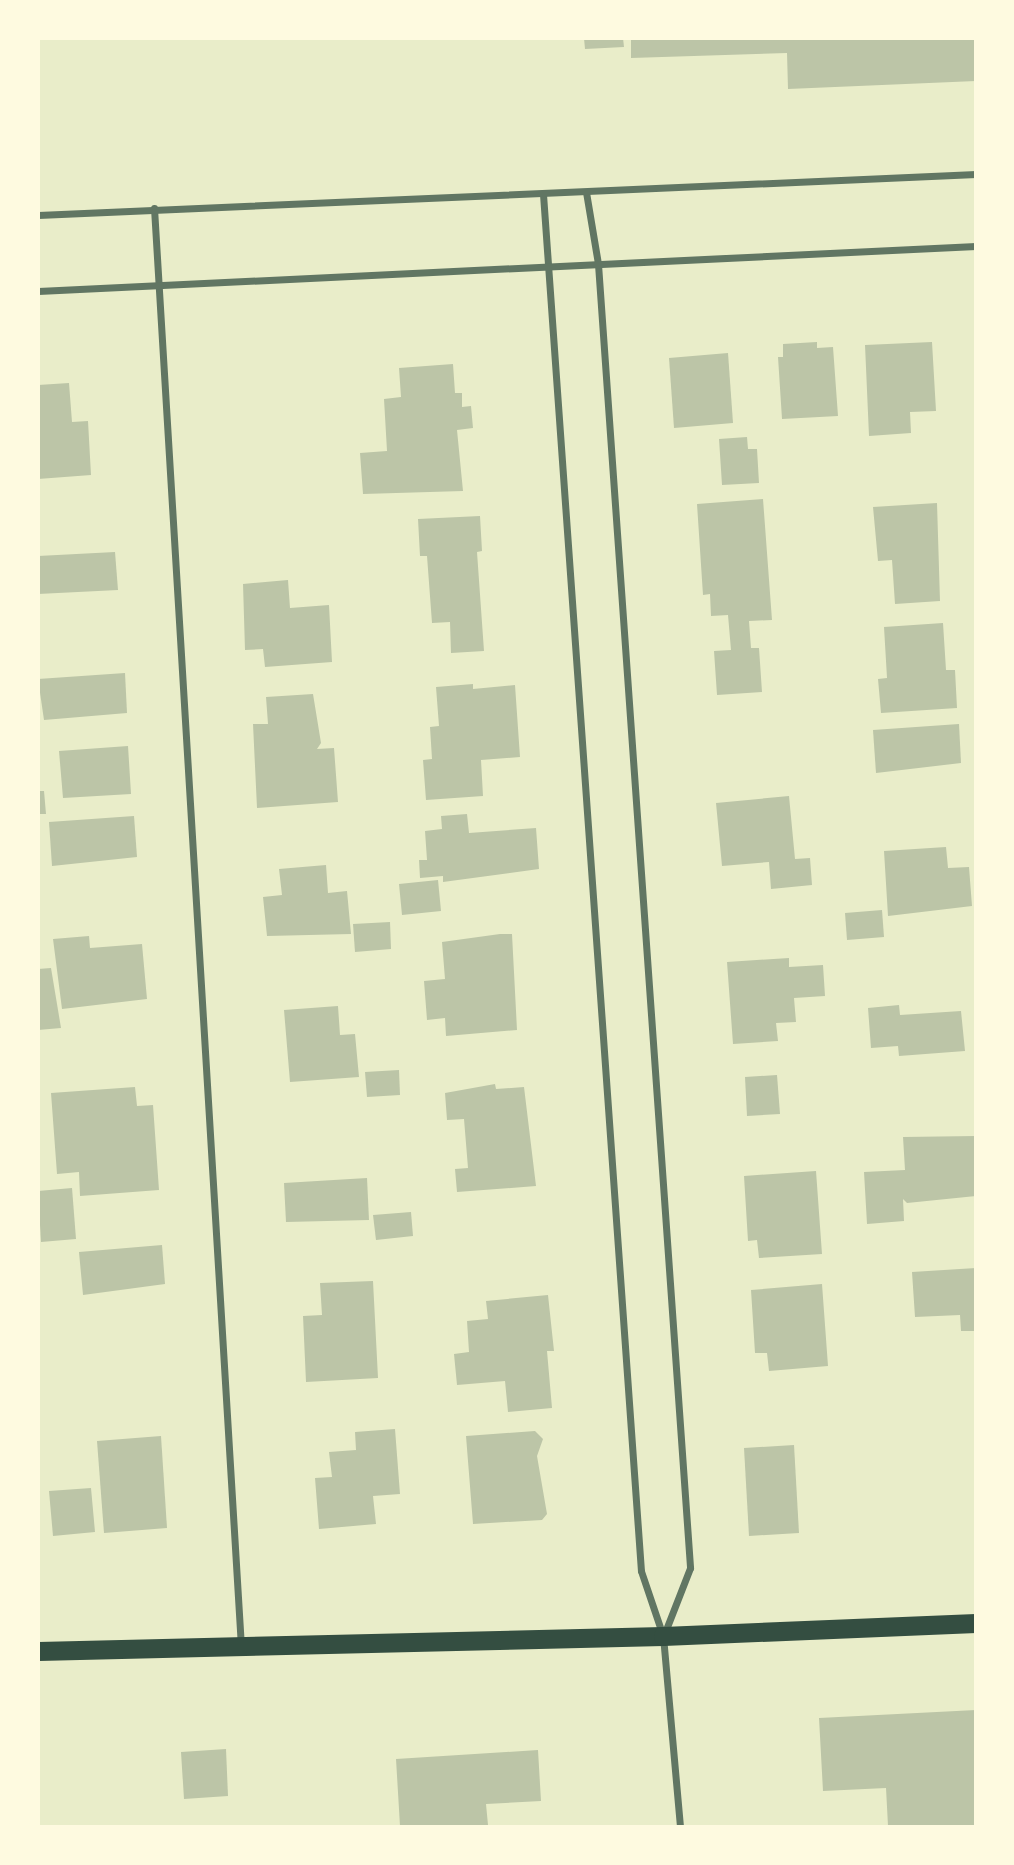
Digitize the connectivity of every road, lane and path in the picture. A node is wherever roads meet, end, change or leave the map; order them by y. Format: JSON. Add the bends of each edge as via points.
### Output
{"nodes":[{"id":1,"x":975,"y":174,"type":"edge"},
{"id":2,"x":586,"y":192,"type":"junction"},
{"id":3,"x":543,"y":194,"type":"junction"},
{"id":4,"x":154,"y":208,"type":"junction"},
{"id":5,"x":38,"y":215,"type":"edge"},
{"id":6,"x":975,"y":246,"type":"edge"},
{"id":7,"x":598,"y":264,"type":"junction"},
{"id":8,"x":549,"y":267,"type":"junction"},
{"id":9,"x":159,"y":285,"type":"junction"},
{"id":10,"x":38,"y":291,"type":"edge"},
{"id":11,"x":975,"y":1623,"type":"edge"},
{"id":12,"x":663,"y":1636,"type":"junction"},
{"id":13,"x":241,"y":1646,"type":"junction"},
{"id":14,"x":38,"y":1651,"type":"edge"},
{"id":15,"x":680,"y":1826,"type":"edge"}],
"edges":[{"from":1,"to":2,"type":"street"},
{"from":2,"to":3,"type":"street"},
{"from":2,"to":7,"type":"street"},
{"from":3,"to":4,"type":"street"},
{"from":3,"to":8,"type":"street"},
{"from":4,"to":5,"type":"street"},
{"from":4,"to":9,"type":"street"},
{"from":6,"to":7,"type":"street"},
{"from":7,"to":8,"type":"street"},
{"from":7,"to":12,"type":"street","via":[[690,1568]]},
{"from":8,"to":9,"type":"street"},
{"from":8,"to":12,"type":"street","via":[[641,1571]]},
{"from":9,"to":10,"type":"street"},
{"from":9,"to":13,"type":"street"},
{"from":11,"to":12,"type":"highway"},
{"from":12,"to":13,"type":"highway"},
{"from":12,"to":15,"type":"street"},
{"from":13,"to":14,"type":"highway"}]}
